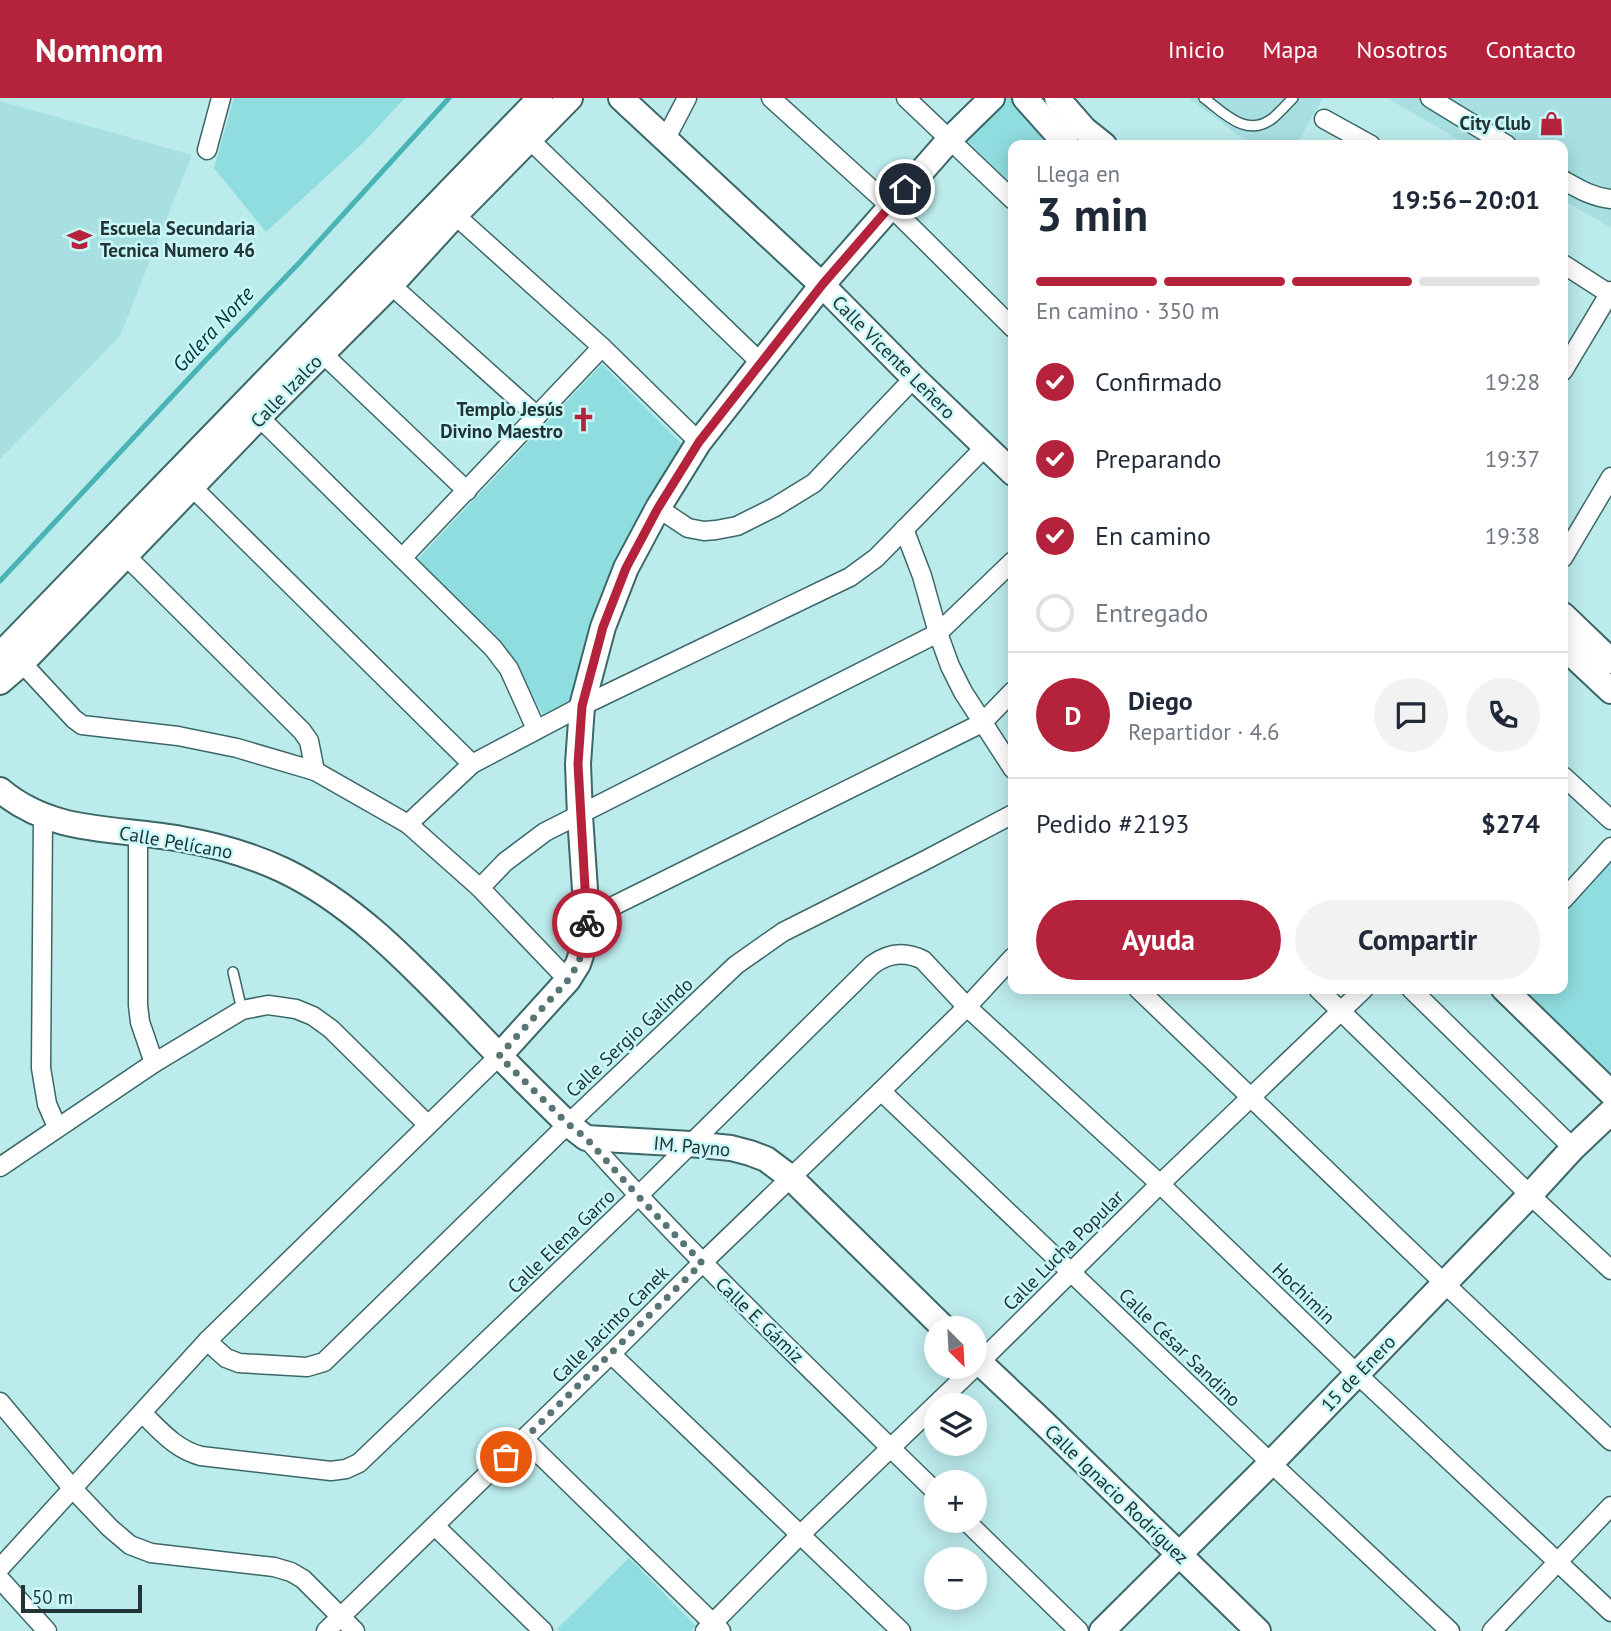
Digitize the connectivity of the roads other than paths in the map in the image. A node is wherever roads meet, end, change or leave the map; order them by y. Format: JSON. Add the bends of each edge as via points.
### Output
{"nodes":[{"id":1,"x":540,"y":98,"type":"edge"},
{"id":2,"x":570,"y":98,"type":"edge"},
{"id":3,"x":621,"y":98,"type":"edge"},
{"id":4,"x":687,"y":98,"type":"edge"},
{"id":5,"x":771,"y":98,"type":"edge"},
{"id":6,"x":906,"y":98,"type":"edge"},
{"id":7,"x":992,"y":98,"type":"edge"},
{"id":8,"x":1025,"y":98,"type":"edge"},
{"id":9,"x":1057,"y":98,"type":"edge"},
{"id":10,"x":1204,"y":98,"type":"edge"},
{"id":11,"x":1293,"y":98,"type":"edge"},
{"id":12,"x":1430,"y":98,"type":"edge"},
{"id":13,"x":215,"y":99,"type":"edge"},
{"id":14,"x":1324,"y":119,"type":"dead end"},
{"id":15,"x":950,"y":139,"type":"junction"},
{"id":16,"x":530,"y":140,"type":"junction"},
{"id":17,"x":665,"y":140,"type":"junction"},
{"id":18,"x":1063,"y":140,"type":"edge"},
{"id":19,"x":1097,"y":140,"type":"edge"},
{"id":20,"x":1358,"y":140,"type":"edge"},
{"id":21,"x":1499,"y":140,"type":"edge"},
{"id":22,"x":207,"y":150,"type":"dead end"},
{"id":23,"x":1568,"y":183,"type":"edge"},
{"id":24,"x":1008,"y":195,"type":"edge"},
{"id":25,"x":1611,"y":199,"type":"edge"},
{"id":26,"x":890,"y":206,"type":"junction"},
{"id":27,"x":456,"y":215,"type":"junction"},
{"id":28,"x":1568,"y":267,"type":"edge"},
{"id":29,"x":391,"y":285,"type":"junction"},
{"id":30,"x":822,"y":285,"type":"junction"},
{"id":31,"x":1610,"y":293,"type":"edge"},
{"id":32,"x":1008,"y":323,"type":"edge"},
{"id":33,"x":602,"y":347,"type":"junction"},
{"id":34,"x":322,"y":353,"type":"junction"},
{"id":35,"x":761,"y":363,"type":"junction"},
{"id":36,"x":1568,"y":363,"type":"edge"},
{"id":37,"x":914,"y":378,"type":"junction"},
{"id":38,"x":537,"y":416,"type":"junction"},
{"id":39,"x":259,"y":417,"type":"junction"},
{"id":40,"x":699,"y":442,"type":"junction"},
{"id":41,"x":985,"y":447,"type":"junction"},
{"id":42,"x":1008,"y":468,"type":"edge"},
{"id":43,"x":1611,"y":477,"type":"edge"},
{"id":44,"x":192,"y":487,"type":"junction"},
{"id":45,"x":467,"y":491,"type":"junction"},
{"id":46,"x":658,"y":508,"type":"junction"},
{"id":47,"x":904,"y":529,"type":"junction"},
{"id":48,"x":1568,"y":550,"type":"edge"},
{"id":49,"x":125,"y":555,"type":"junction"},
{"id":50,"x":402,"y":558,"type":"junction"},
{"id":51,"x":1008,"y":566,"type":"edge"},
{"id":52,"x":1568,"y":620,"type":"edge"},
{"id":53,"x":938,"y":633,"type":"junction"},
{"id":54,"x":1568,"y":651,"type":"edge"},
{"id":55,"x":11,"y":659,"type":"edge"},
{"id":56,"x":1611,"y":660,"type":"edge"},
{"id":57,"x":0,"y":682,"type":"edge"},
{"id":58,"x":1611,"y":691,"type":"edge"},
{"id":59,"x":1008,"y":696,"type":"edge"},
{"id":60,"x":582,"y":706,"type":"junction"},
{"id":61,"x":982,"y":723,"type":"junction"},
{"id":62,"x":536,"y":729,"type":"junction"},
{"id":63,"x":1008,"y":762,"type":"edge"},
{"id":64,"x":472,"y":764,"type":"junction"},
{"id":65,"x":315,"y":771,"type":"junction"},
{"id":66,"x":1568,"y":781,"type":"edge"},
{"id":67,"x":0,"y":790,"type":"edge"},
{"id":68,"x":580,"y":816,"type":"junction"},
{"id":69,"x":43,"y":817,"type":"junction"},
{"id":70,"x":1008,"y":817,"type":"edge"},
{"id":71,"x":1611,"y":820,"type":"edge"},
{"id":72,"x":408,"y":824,"type":"junction"},
{"id":73,"x":138,"y":833,"type":"junction"},
{"id":74,"x":1611,"y":847,"type":"edge"},
{"id":75,"x":480,"y":888,"type":"junction"},
{"id":76,"x":1568,"y":894,"type":"edge"},
{"id":77,"x":587,"y":919,"type":"junction"},
{"id":78,"x":1008,"y":962,"type":"edge"},
{"id":79,"x":233,"y":972,"type":"dead end"},
{"id":80,"x":568,"y":980,"type":"junction"},
{"id":81,"x":1143,"y":994,"type":"edge"},
{"id":82,"x":1323,"y":994,"type":"edge"},
{"id":83,"x":1359,"y":994,"type":"edge"},
{"id":84,"x":1416,"y":994,"type":"edge"},
{"id":85,"x":1509,"y":994,"type":"edge"},
{"id":86,"x":967,"y":1007,"type":"junction"},
{"id":87,"x":242,"y":1010,"type":"junction"},
{"id":88,"x":1341,"y":1011,"type":"junction"},
{"id":89,"x":499,"y":1056,"type":"junction"},
{"id":90,"x":154,"y":1063,"type":"junction"},
{"id":91,"x":881,"y":1091,"type":"junction"},
{"id":92,"x":1611,"y":1093,"type":"edge"},
{"id":93,"x":1250,"y":1098,"type":"junction"},
{"id":94,"x":1611,"y":1112,"type":"edge"},
{"id":95,"x":428,"y":1125,"type":"junction"},
{"id":96,"x":57,"y":1127,"type":"junction"},
{"id":97,"x":577,"y":1131,"type":"junction"},
{"id":98,"x":690,"y":1144,"type":"junction"},
{"id":99,"x":1573,"y":1148,"type":"junction"},
{"id":100,"x":0,"y":1167,"type":"edge"},
{"id":101,"x":790,"y":1177,"type":"junction"},
{"id":102,"x":1160,"y":1184,"type":"junction"},
{"id":103,"x":1530,"y":1195,"type":"junction"},
{"id":104,"x":638,"y":1196,"type":"junction"},
{"id":105,"x":702,"y":1263,"type":"junction"},
{"id":106,"x":1611,"y":1270,"type":"edge"},
{"id":107,"x":1070,"y":1271,"type":"junction"},
{"id":108,"x":1445,"y":1284,"type":"junction"},
{"id":109,"x":932,"y":1316,"type":"edge"},
{"id":110,"x":206,"y":1341,"type":"junction"},
{"id":111,"x":987,"y":1350,"type":"edge"},
{"id":112,"x":611,"y":1354,"type":"junction"},
{"id":113,"x":987,"y":1369,"type":"edge"},
{"id":114,"x":1357,"y":1374,"type":"junction"},
{"id":115,"x":958,"y":1379,"type":"edge"},
{"id":116,"x":0,"y":1402,"type":"edge"},
{"id":117,"x":142,"y":1413,"type":"junction"},
{"id":118,"x":524,"y":1439,"type":"junction"},
{"id":119,"x":1611,"y":1441,"type":"edge"},
{"id":120,"x":891,"y":1448,"type":"junction"},
{"id":121,"x":1271,"y":1463,"type":"junction"},
{"id":122,"x":924,"y":1480,"type":"edge"},
{"id":123,"x":73,"y":1489,"type":"junction"},
{"id":124,"x":1611,"y":1506,"type":"edge"},
{"id":125,"x":435,"y":1526,"type":"junction"},
{"id":126,"x":978,"y":1533,"type":"edge"},
{"id":127,"x":800,"y":1534,"type":"junction"},
{"id":128,"x":1180,"y":1555,"type":"junction"},
{"id":129,"x":1559,"y":1561,"type":"junction"},
{"id":130,"x":0,"y":1568,"type":"edge"},
{"id":131,"x":0,"y":1579,"type":"edge"},
{"id":132,"x":1611,"y":1612,"type":"edge"},
{"id":133,"x":340,"y":1617,"type":"junction"},
{"id":134,"x":713,"y":1628,"type":"edge"},
{"id":135,"x":47,"y":1631,"type":"edge"},
{"id":136,"x":326,"y":1631,"type":"edge"},
{"id":137,"x":355,"y":1631,"type":"edge"},
{"id":138,"x":543,"y":1631,"type":"edge"},
{"id":139,"x":901,"y":1631,"type":"edge"},
{"id":140,"x":1079,"y":1631,"type":"edge"},
{"id":141,"x":1102,"y":1631,"type":"edge"},
{"id":142,"x":1258,"y":1631,"type":"edge"},
{"id":143,"x":1450,"y":1631,"type":"edge"},
{"id":144,"x":1492,"y":1631,"type":"edge"}],
"edges":[{"from":1,"to":55,"type":"main road","name":"Calle Izalco"},
{"from":2,"to":16,"type":"main road","name":"Calle Izalco"},
{"from":3,"to":17,"type":"main road","name":"Calle Vicente Leñero"},
{"from":4,"to":17,"type":"street"},
{"from":5,"to":26,"type":"street"},
{"from":6,"to":15,"type":"street"},
{"from":7,"to":15,"type":"main road"},
{"from":8,"to":18,"type":"main road"},
{"from":9,"to":19,"type":"main road"},
{"from":10,"to":11,"type":"lane","via":[[1251,126],[1271,120]]},
{"from":12,"to":21,"type":"street"},
{"from":13,"to":22,"type":"street"},
{"from":14,"to":20,"type":"street"},
{"from":15,"to":24,"type":"street"},
{"from":15,"to":26,"type":"main road"},
{"from":16,"to":27,"type":"main road","name":"Calle Izalco"},
{"from":16,"to":35,"type":"street"},
{"from":17,"to":30,"type":"main road","name":"Calle Vicente Leñero"},
{"from":23,"to":25,"type":"street"},
{"from":26,"to":30,"type":"main road"},
{"from":26,"to":32,"type":"street"},
{"from":27,"to":29,"type":"main road","name":"Calle Izalco"},
{"from":27,"to":33,"type":"street"},
{"from":28,"to":31,"type":"street"},
{"from":29,"to":34,"type":"main road","name":"Calle Izalco"},
{"from":29,"to":38,"type":"street"},
{"from":30,"to":35,"type":"main road"},
{"from":30,"to":37,"type":"main road","name":"Calle Vicente Leñero"},
{"from":31,"to":36,"type":"street"},
{"from":33,"to":38,"type":"street"},
{"from":33,"to":40,"type":"street"},
{"from":34,"to":39,"type":"main road","name":"Calle Izalco"},
{"from":34,"to":45,"type":"street"},
{"from":35,"to":40,"type":"main road"},
{"from":37,"to":41,"type":"main road","name":"Calle Vicente Leñero"},
{"from":37,"to":46,"type":"street","via":[[814,482],[775,507],[737,526],[704,531],[688,527]]},
{"from":38,"to":45,"type":"street"},
{"from":39,"to":44,"type":"main road","name":"Calle Izalco"},
{"from":39,"to":50,"type":"street"},
{"from":40,"to":46,"type":"main road"},
{"from":41,"to":42,"type":"main road","name":"Calle Vicente Leñero"},
{"from":41,"to":47,"type":"street"},
{"from":43,"to":48,"type":"street"},
{"from":44,"to":49,"type":"main road","name":"Calle Izalco"},
{"from":44,"to":64,"type":"street"},
{"from":45,"to":50,"type":"street"},
{"from":46,"to":60,"type":"main road","via":[[626,568],[603,627]]},
{"from":47,"to":53,"type":"street"},
{"from":47,"to":60,"type":"street","via":[[850,577]]},
{"from":49,"to":55,"type":"main road","name":"Calle Izalco"},
{"from":49,"to":65,"type":"street","via":[[302,731],[309,741]]},
{"from":50,"to":62,"type":"street","via":[[509,668]]},
{"from":51,"to":53,"type":"street"},
{"from":52,"to":56,"type":"main road"},
{"from":53,"to":61,"type":"street","via":[[950,666]]},
{"from":53,"to":68,"type":"street"},
{"from":54,"to":58,"type":"main road"},
{"from":55,"to":57,"type":"main road","name":"Calle Izalco"},
{"from":55,"to":65,"type":"street","via":[[82,725],[178,736]]},
{"from":59,"to":61,"type":"street"},
{"from":60,"to":62,"type":"street"},
{"from":60,"to":68,"type":"main road"},
{"from":61,"to":63,"type":"street"},
{"from":61,"to":77,"type":"street"},
{"from":62,"to":64,"type":"street"},
{"from":64,"to":72,"type":"street"},
{"from":65,"to":72,"type":"street"},
{"from":66,"to":71,"type":"street"},
{"from":67,"to":69,"type":"main road","name":"Calle Pelícano"},
{"from":68,"to":75,"type":"street","via":[[524,846]]},
{"from":68,"to":77,"type":"main road"},
{"from":69,"to":73,"type":"main road","name":"Calle Pelícano","via":[[89,829]]},
{"from":69,"to":96,"type":"street","via":[[41,1068],[47,1104]]},
{"from":70,"to":97,"type":"street","name":"Calle Sergio Galindo","via":[[760,947],[736,965]]},
{"from":72,"to":75,"type":"street"},
{"from":73,"to":89,"type":"main road","name":"Calle Pelícano","via":[[237,852],[283,870],[340,904],[385,941]]},
{"from":73,"to":90,"type":"street","via":[[138,1005]]},
{"from":74,"to":76,"type":"street"},
{"from":75,"to":80,"type":"street"},
{"from":77,"to":80,"type":"main road","via":[[584,946]]},
{"from":78,"to":86,"type":"street","name":"Calle Jacinto Canek"},
{"from":79,"to":87,"type":"lane"},
{"from":80,"to":89,"type":"main road"},
{"from":81,"to":93,"type":"street"},
{"from":82,"to":88,"type":"street"},
{"from":83,"to":88,"type":"street","name":"Calle Lucha Popular"},
{"from":84,"to":99,"type":"street"},
{"from":85,"to":92,"type":"main road"},
{"from":86,"to":91,"type":"street","name":"Calle Jacinto Canek"},
{"from":86,"to":98,"type":"street","name":"Calle Elena Garro","via":[[923,960],[904,954],[886,956]]},
{"from":86,"to":102,"type":"street","name":"Hochimin"},
{"from":87,"to":90,"type":"street"},
{"from":87,"to":95,"type":"street","via":[[268,1005],[313,1016]]},
{"from":88,"to":93,"type":"street","name":"Calle Lucha Popular"},
{"from":88,"to":103,"type":"street"},
{"from":89,"to":95,"type":"street"},
{"from":89,"to":97,"type":"main road","name":"Calle E. Gámiz"},
{"from":90,"to":96,"type":"street"},
{"from":91,"to":101,"type":"street","name":"Calle Jacinto Canek"},
{"from":91,"to":107,"type":"street","name":"Calle César Sandino"},
{"from":93,"to":102,"type":"street","name":"Calle Lucha Popular"},
{"from":93,"to":108,"type":"street"},
{"from":94,"to":99,"type":"main road","name":"15 de Enero"},
{"from":95,"to":110,"type":"street"},
{"from":96,"to":100,"type":"street"},
{"from":97,"to":98,"type":"main road","name":"IM. Payno"},
{"from":97,"to":104,"type":"street","name":"Calle E. Gámiz"},
{"from":97,"to":110,"type":"street","name":"Calle Sergio Galindo","via":[[324,1362],[307,1367],[239,1363]]},
{"from":98,"to":101,"type":"main road","name":"IM. Payno","via":[[750,1153]]},
{"from":98,"to":104,"type":"street","name":"Calle Elena Garro"},
{"from":99,"to":103,"type":"main road","name":"15 de Enero"},
{"from":101,"to":105,"type":"street","name":"Calle Jacinto Canek"},
{"from":101,"to":109,"type":"main road"},
{"from":102,"to":107,"type":"street","name":"Calle Lucha Popular"},
{"from":102,"to":114,"type":"street","name":"Hochimin"},
{"from":103,"to":106,"type":"street"},
{"from":103,"to":108,"type":"main road","name":"15 de Enero"},
{"from":104,"to":105,"type":"street","name":"Calle E. Gámiz"},
{"from":104,"to":117,"type":"street","name":"Calle Elena Garro","via":[[353,1467],[331,1471],[201,1457],[174,1444]]},
{"from":105,"to":112,"type":"street","name":"Calle Jacinto Canek"},
{"from":105,"to":120,"type":"street","name":"Calle E. Gámiz"},
{"from":107,"to":111,"type":"street","name":"Calle Lucha Popular"},
{"from":107,"to":121,"type":"street","name":"Calle César Sandino"},
{"from":108,"to":114,"type":"main road","name":"15 de Enero"},
{"from":108,"to":119,"type":"street"},
{"from":110,"to":117,"type":"street"},
{"from":112,"to":118,"type":"street","name":"Calle Jacinto Canek"},
{"from":112,"to":127,"type":"street"},
{"from":113,"to":128,"type":"main road","name":"Calle Ignacio Rodríguez"},
{"from":114,"to":121,"type":"main road","name":"15 de Enero"},
{"from":114,"to":129,"type":"street","name":"Hochimin"},
{"from":115,"to":120,"type":"street","name":"Calle Lucha Popular"},
{"from":116,"to":123,"type":"street"},
{"from":117,"to":123,"type":"street"},
{"from":118,"to":125,"type":"street","name":"Calle Jacinto Canek"},
{"from":118,"to":134,"type":"street"},
{"from":120,"to":122,"type":"street","name":"Calle E. Gámiz"},
{"from":120,"to":127,"type":"street","name":"Calle Lucha Popular"},
{"from":121,"to":128,"type":"main road","name":"15 de Enero"},
{"from":121,"to":143,"type":"street","name":"Calle César Sandino"},
{"from":123,"to":130,"type":"street"},
{"from":123,"to":133,"type":"street","via":[[130,1545],[151,1553],[291,1572]]},
{"from":124,"to":129,"type":"street"},
{"from":125,"to":133,"type":"street","name":"Calle Jacinto Canek"},
{"from":125,"to":138,"type":"street"},
{"from":126,"to":140,"type":"street"},
{"from":127,"to":134,"type":"street","name":"Calle Lucha Popular"},
{"from":127,"to":139,"type":"street"},
{"from":128,"to":141,"type":"main road","name":"15 de Enero"},
{"from":128,"to":142,"type":"main road","name":"Calle Ignacio Rodríguez"},
{"from":129,"to":132,"type":"street","name":"Hochimin"},
{"from":129,"to":144,"type":"street"},
{"from":131,"to":135,"type":"street"},
{"from":133,"to":136,"type":"street","name":"Calle Jacinto Canek"},
{"from":133,"to":137,"type":"street"}]}
